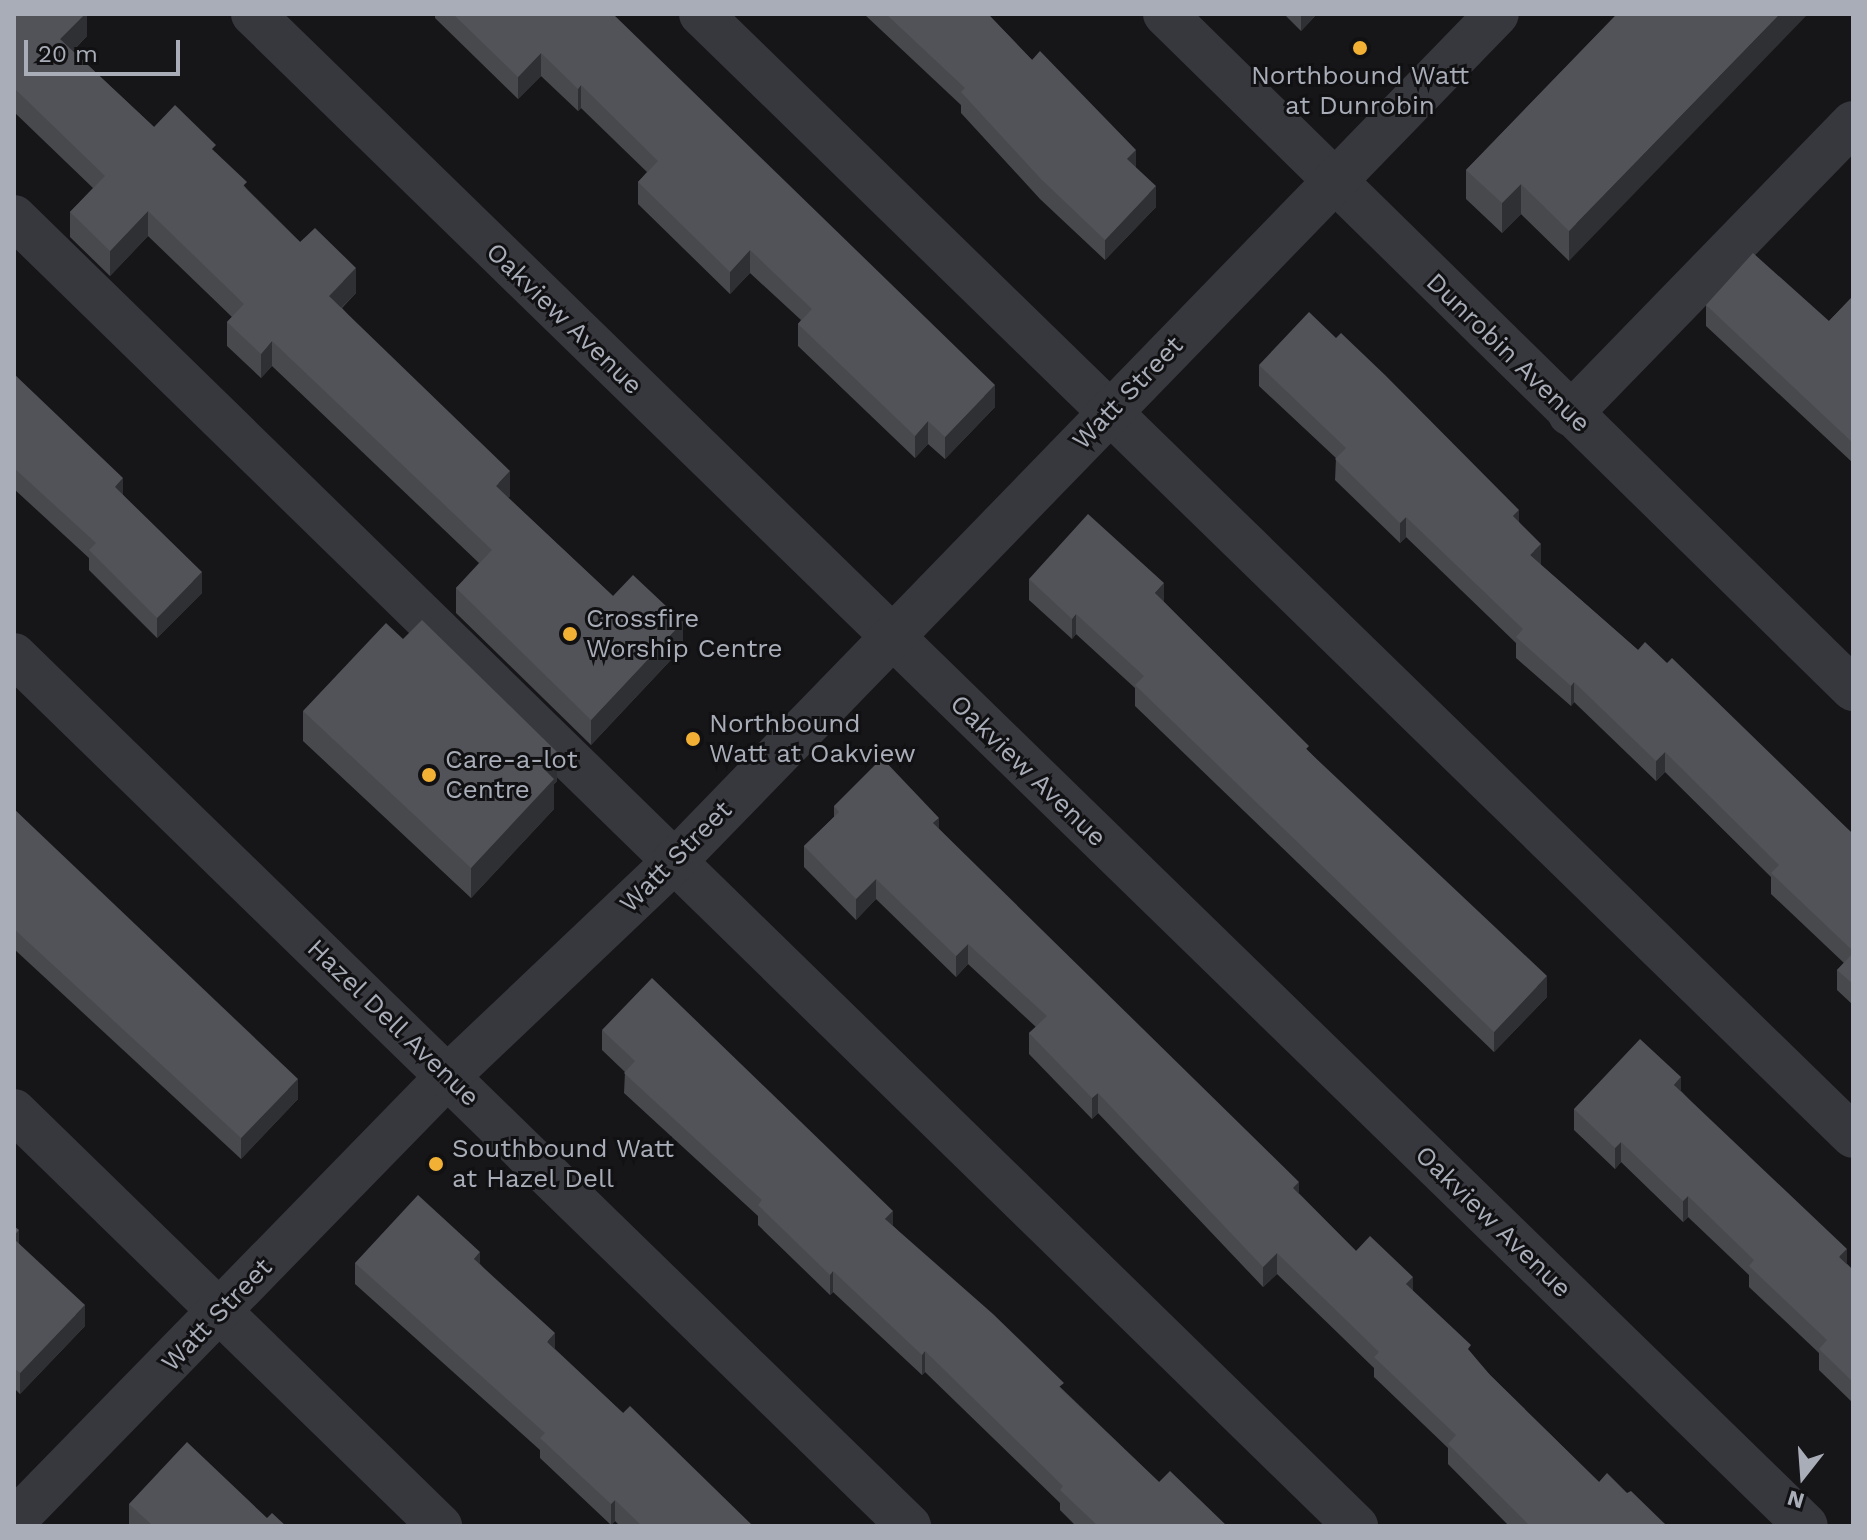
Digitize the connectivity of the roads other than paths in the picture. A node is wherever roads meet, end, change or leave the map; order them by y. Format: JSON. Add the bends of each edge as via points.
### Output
{"nodes":[{"id":1,"x":253,"y":14,"type":"edge"},
{"id":2,"x":701,"y":14,"type":"edge"},
{"id":3,"x":1165,"y":14,"type":"edge"},
{"id":4,"x":1497,"y":14,"type":"edge"},
{"id":5,"x":1853,"y":123,"type":"edge"},
{"id":6,"x":1332,"y":183,"type":"junction"},
{"id":7,"x":14,"y":217,"type":"edge"},
{"id":8,"x":1109,"y":412,"type":"junction"},
{"id":9,"x":1570,"y":414,"type":"junction"},
{"id":10,"x":890,"y":638,"type":"junction"},
{"id":11,"x":14,"y":655,"type":"edge"},
{"id":12,"x":1853,"y":689,"type":"edge"},
{"id":13,"x":675,"y":861,"type":"junction"},
{"id":14,"x":447,"y":1077,"type":"junction"},
{"id":15,"x":14,"y":1111,"type":"edge"},
{"id":16,"x":1853,"y":1136,"type":"edge"},
{"id":17,"x":221,"y":1313,"type":"junction"},
{"id":18,"x":14,"y":1521,"type":"edge"},
{"id":19,"x":440,"y":1526,"type":"edge"},
{"id":20,"x":909,"y":1526,"type":"edge"},
{"id":21,"x":1356,"y":1526,"type":"edge"},
{"id":22,"x":1806,"y":1526,"type":"edge"}],
"edges":[{"from":1,"to":10,"type":"street","name":"Oakview Avenue"},
{"from":2,"to":8,"type":"street"},
{"from":3,"to":6,"type":"street","name":"Dunrobin Avenue"},
{"from":4,"to":6,"type":"street","name":"Watt Street"},
{"from":5,"to":9,"type":"street"},
{"from":6,"to":8,"type":"street","name":"Watt Street"},
{"from":6,"to":9,"type":"street","name":"Dunrobin Avenue"},
{"from":7,"to":13,"type":"street"},
{"from":8,"to":10,"type":"street","name":"Watt Street"},
{"from":8,"to":16,"type":"street"},
{"from":9,"to":12,"type":"street","name":"Dunrobin Avenue"},
{"from":10,"to":13,"type":"street","name":"Watt Street"},
{"from":10,"to":22,"type":"street","name":"Oakview Avenue"},
{"from":11,"to":14,"type":"street","name":"Hazel Dell Avenue"},
{"from":13,"to":14,"type":"street","name":"Watt Street"},
{"from":13,"to":21,"type":"street"},
{"from":14,"to":17,"type":"street","name":"Watt Street"},
{"from":14,"to":20,"type":"street","name":"Hazel Dell Avenue"},
{"from":15,"to":17,"type":"street"},
{"from":17,"to":18,"type":"street","name":"Watt Street"},
{"from":17,"to":19,"type":"street"}]}
